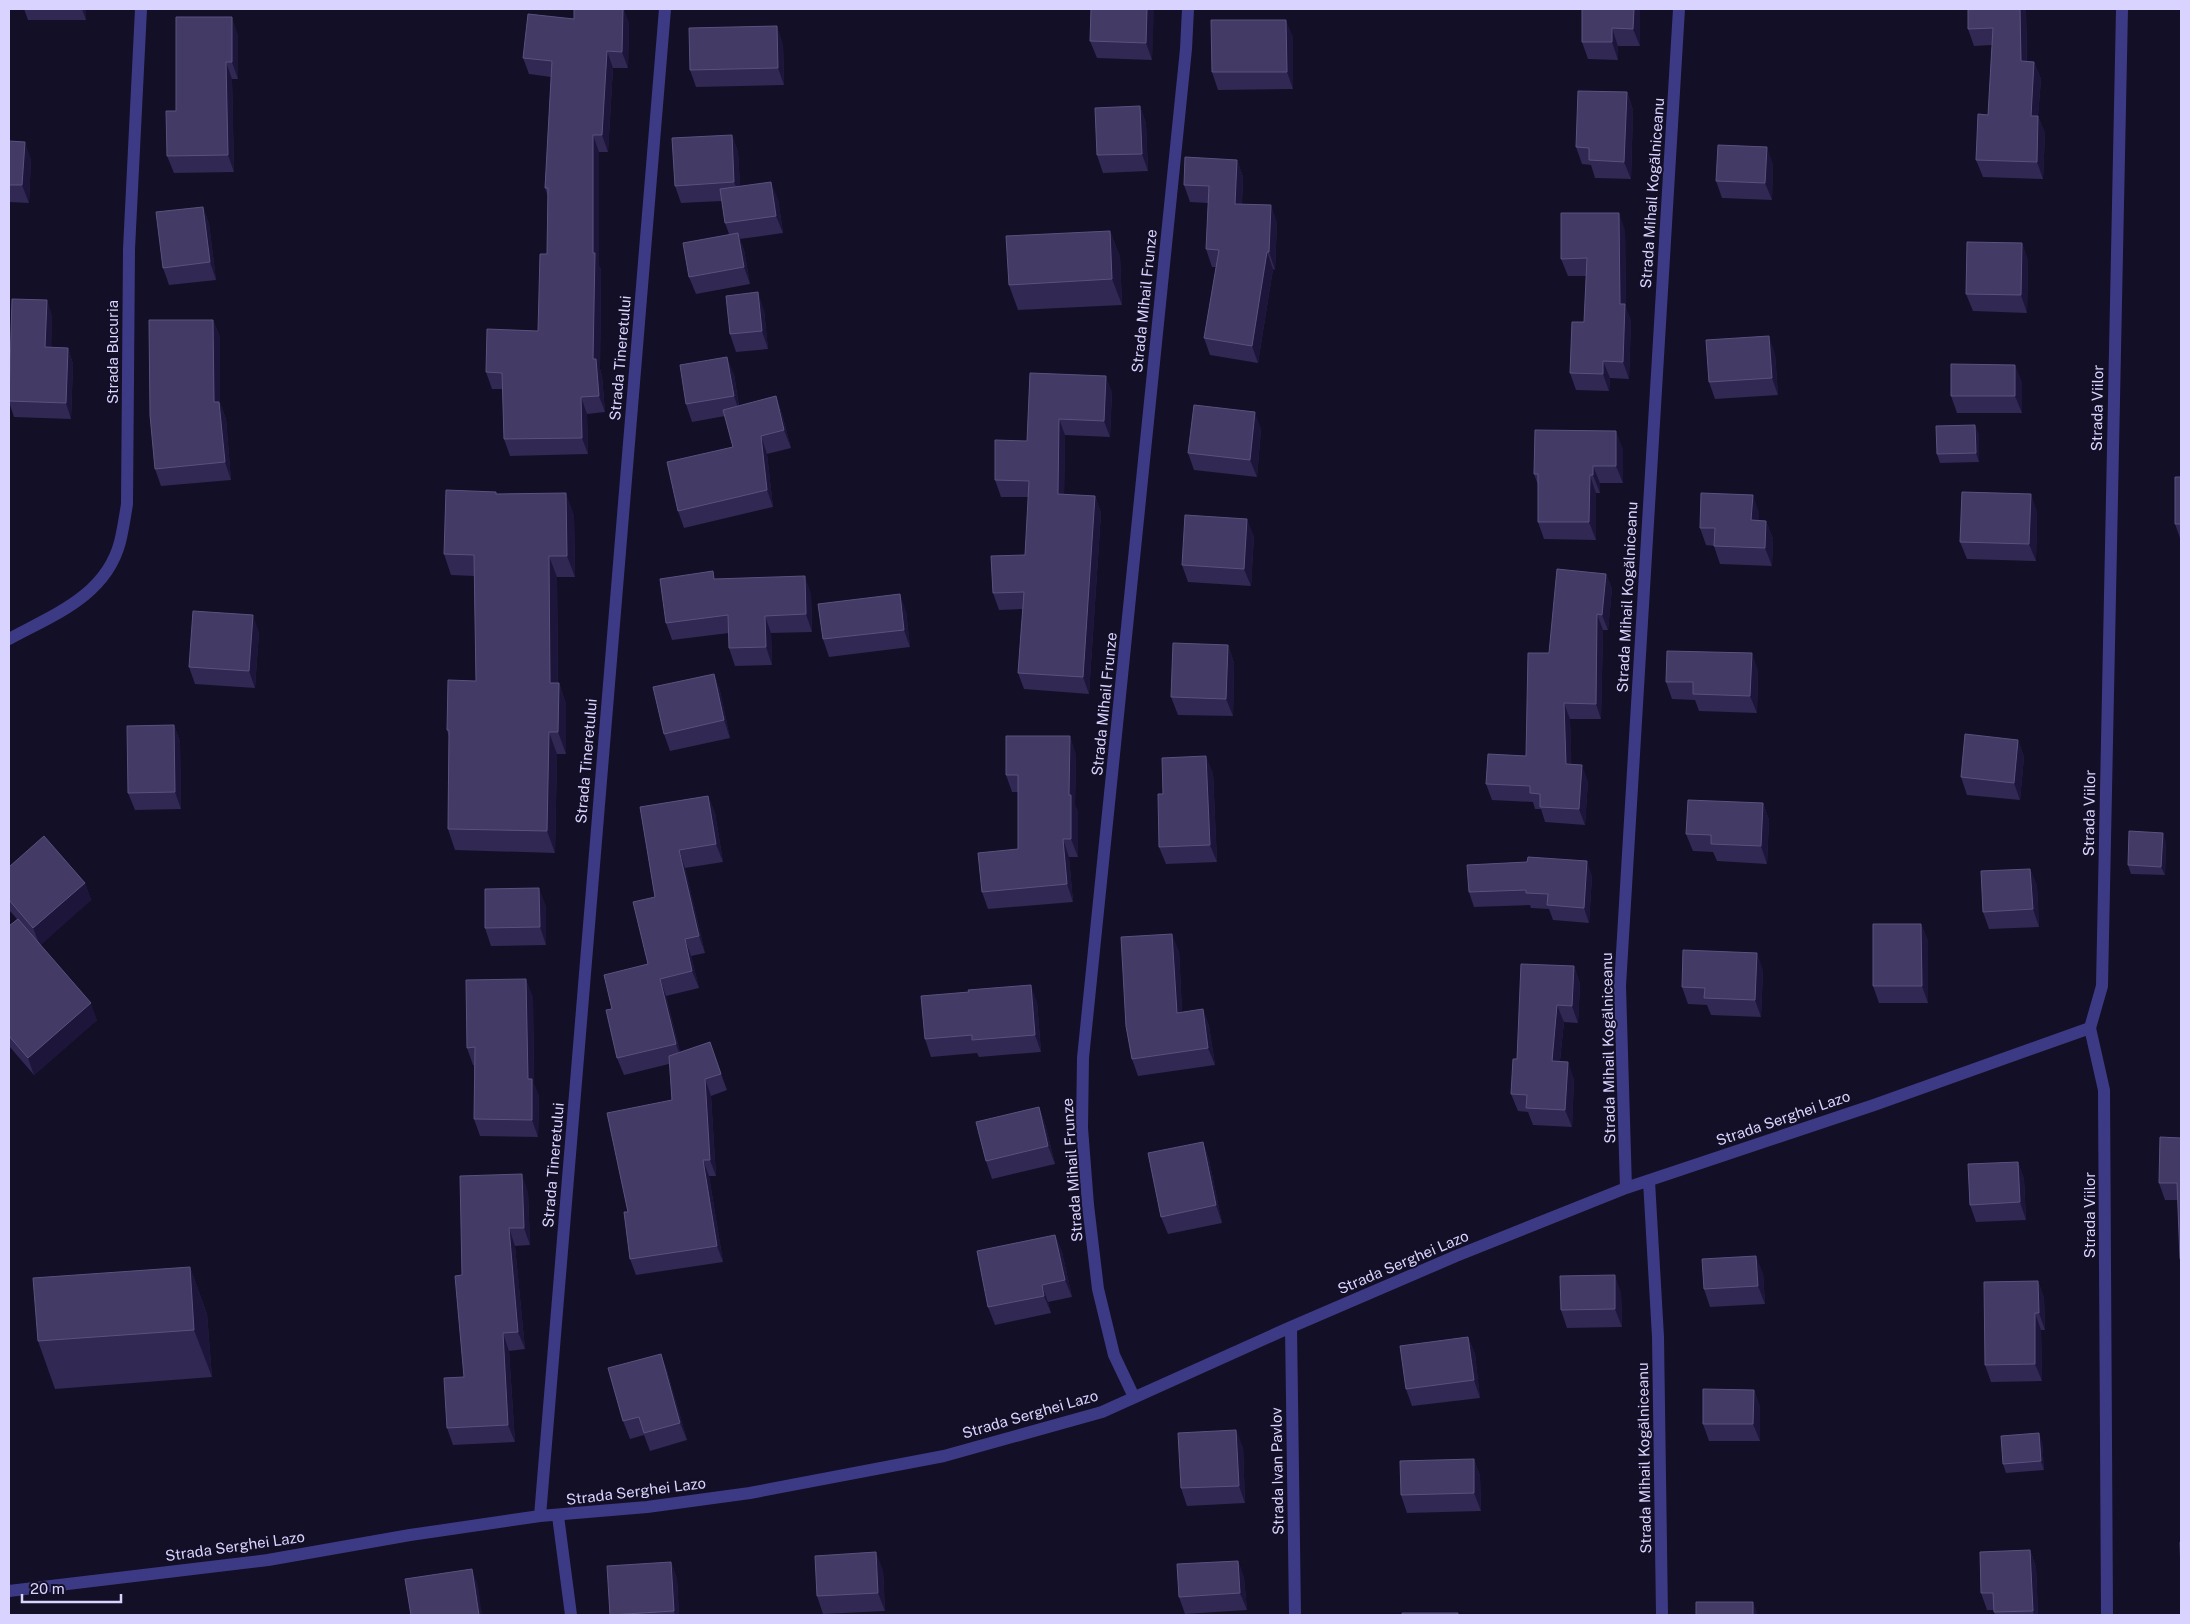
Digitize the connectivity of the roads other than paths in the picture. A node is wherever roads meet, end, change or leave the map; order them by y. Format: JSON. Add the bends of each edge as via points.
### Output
{"nodes":[{"id":1,"x":140,"y":9,"type":"edge"},
{"id":2,"x":666,"y":9,"type":"edge"},
{"id":3,"x":1188,"y":9,"type":"edge"},
{"id":4,"x":1679,"y":9,"type":"edge"},
{"id":5,"x":2122,"y":9,"type":"edge"},
{"id":6,"x":9,"y":639,"type":"edge"},
{"id":7,"x":2090,"y":1028,"type":"junction"},
{"id":8,"x":1649,"y":1181,"type":"junction"},
{"id":9,"x":1626,"y":1188,"type":"junction"},
{"id":10,"x":1291,"y":1327,"type":"junction"},
{"id":11,"x":1134,"y":1397,"type":"junction"},
{"id":12,"x":540,"y":1516,"type":"junction"},
{"id":13,"x":558,"y":1516,"type":"junction"},
{"id":14,"x":9,"y":1591,"type":"edge"},
{"id":15,"x":571,"y":1615,"type":"edge"},
{"id":16,"x":1295,"y":1615,"type":"edge"},
{"id":17,"x":1662,"y":1615,"type":"edge"},
{"id":18,"x":2107,"y":1615,"type":"edge"}],
"edges":[{"from":1,"to":6,"type":"street","name":"Strada Bucuria","via":[[129,249],[127,504],[120,544],[105,575],[87,595]]},
{"from":2,"to":12,"type":"street","name":"Strada Tineretului"},
{"from":3,"to":11,"type":"street","name":"Strada Mihail Frunze","via":[[1083,1058],[1082,1128],[1098,1290],[1114,1355]]},
{"from":4,"to":9,"type":"street","name":"Strada Mihail Kogălniceanu","via":[[1620,986]]},
{"from":5,"to":7,"type":"street","name":"Strada Viilor","via":[[2102,986]]},
{"from":7,"to":8,"type":"street","name":"Strada Serghei Lazo"},
{"from":7,"to":18,"type":"street","name":"Strada Viilor","via":[[2104,1090]]},
{"from":8,"to":9,"type":"street","name":"Strada Serghei Lazo"},
{"from":8,"to":17,"type":"street","name":"Strada Mihail Kogălniceanu","via":[[1658,1337]]},
{"from":9,"to":10,"type":"street","name":"Strada Serghei Lazo"},
{"from":10,"to":11,"type":"street","name":"Strada Serghei Lazo"},
{"from":10,"to":16,"type":"street","name":"Strada Ivan Pavlov"},
{"from":11,"to":13,"type":"street","name":"Strada Serghei Lazo","via":[[1102,1412],[927,1460],[750,1493]]},
{"from":12,"to":13,"type":"street","name":"Strada Serghei Lazo"},
{"from":12,"to":14,"type":"street","name":"Strada Serghei Lazo","via":[[268,1560]]},
{"from":13,"to":15,"type":"street"}]}
